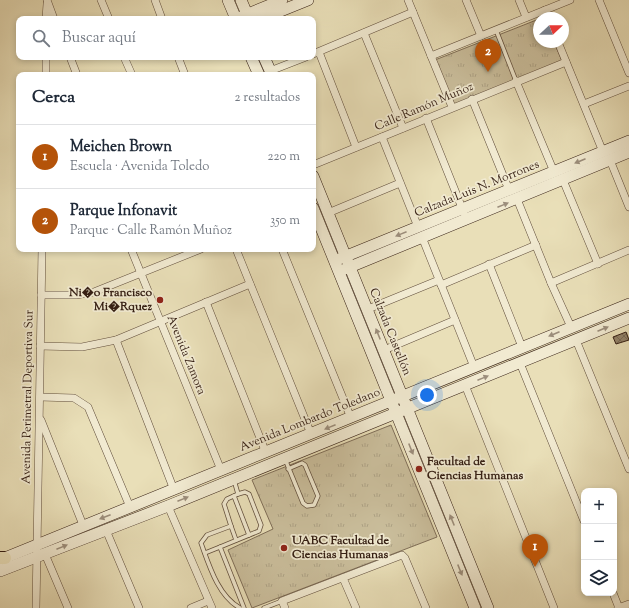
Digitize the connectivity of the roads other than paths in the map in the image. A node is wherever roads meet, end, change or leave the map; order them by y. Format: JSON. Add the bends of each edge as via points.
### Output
{"nodes":[{"id":1,"x":47,"y":0,"type":"edge"},
{"id":2,"x":101,"y":0,"type":"edge"},
{"id":3,"x":155,"y":0,"type":"edge"},
{"id":4,"x":228,"y":0,"type":"edge"},
{"id":5,"x":241,"y":0,"type":"edge"},
{"id":6,"x":282,"y":0,"type":"edge"},
{"id":7,"x":308,"y":0,"type":"edge"},
{"id":8,"x":408,"y":0,"type":"edge"},
{"id":9,"x":466,"y":0,"type":"edge"},
{"id":10,"x":519,"y":0,"type":"edge"},
{"id":11,"x":570,"y":0,"type":"edge"},
{"id":12,"x":599,"y":0,"type":"edge"},
{"id":13,"x":545,"y":10,"type":"joint"},
{"id":14,"x":413,"y":12,"type":"junction"},
{"id":15,"x":46,"y":16,"type":"edge"},
{"id":16,"x":53,"y":16,"type":"edge"},
{"id":17,"x":108,"y":16,"type":"edge"},
{"id":18,"x":161,"y":16,"type":"edge"},
{"id":19,"x":235,"y":16,"type":"edge"},
{"id":20,"x":248,"y":16,"type":"edge"},
{"id":21,"x":250,"y":16,"type":"edge"},
{"id":22,"x":268,"y":16,"type":"edge"},
{"id":23,"x":526,"y":17,"type":"junction"},
{"id":24,"x":496,"y":30,"type":"junction"},
{"id":25,"x":364,"y":33,"type":"junction"},
{"id":26,"x":481,"y":36,"type":"junction"},
{"id":27,"x":560,"y":48,"type":"edge"},
{"id":28,"x":316,"y":53,"type":"edge"},
{"id":29,"x":431,"y":56,"type":"junction"},
{"id":30,"x":46,"y":60,"type":"edge"},
{"id":31,"x":71,"y":60,"type":"edge"},
{"id":32,"x":125,"y":60,"type":"edge"},
{"id":33,"x":179,"y":60,"type":"edge"},
{"id":34,"x":252,"y":60,"type":"edge"},
{"id":35,"x":265,"y":60,"type":"edge"},
{"id":36,"x":299,"y":60,"type":"edge"},
{"id":37,"x":566,"y":62,"type":"junction"},
{"id":38,"x":46,"y":72,"type":"edge"},
{"id":39,"x":76,"y":72,"type":"edge"},
{"id":40,"x":131,"y":72,"type":"edge"},
{"id":41,"x":184,"y":72,"type":"edge"},
{"id":42,"x":258,"y":72,"type":"edge"},
{"id":43,"x":271,"y":72,"type":"edge"},
{"id":44,"x":273,"y":72,"type":"edge"},
{"id":45,"x":629,"y":74,"type":"edge"},
{"id":46,"x":516,"y":81,"type":"junction"},
{"id":47,"x":629,"y":86,"type":"edge"},
{"id":48,"x":472,"y":99,"type":"junction"},
{"id":49,"x":584,"y":104,"type":"junction"},
{"id":50,"x":452,"y":107,"type":"junction"},
{"id":51,"x":426,"y":118,"type":"junction"},
{"id":52,"x":403,"y":128,"type":"junction"},
{"id":53,"x":382,"y":136,"type":"junction"},
{"id":54,"x":629,"y":141,"type":"edge"},
{"id":55,"x":356,"y":147,"type":"junction"},
{"id":56,"x":629,"y":152,"type":"edge"},
{"id":57,"x":607,"y":156,"type":"junction"},
{"id":58,"x":316,"y":164,"type":"edge"},
{"id":59,"x":554,"y":172,"type":"junction"},
{"id":60,"x":563,"y":180,"type":"junction"},
{"id":61,"x":316,"y":183,"type":"edge"},
{"id":62,"x":400,"y":183,"type":"junction"},
{"id":63,"x":509,"y":190,"type":"junction"},
{"id":64,"x":517,"y":199,"type":"junction"},
{"id":65,"x":629,"y":207,"type":"edge"},
{"id":66,"x":463,"y":209,"type":"junction"},
{"id":67,"x":328,"y":213,"type":"junction"},
{"id":68,"x":316,"y":215,"type":"edge"},
{"id":69,"x":467,"y":219,"type":"junction"},
{"id":70,"x":420,"y":232,"type":"junction"},
{"id":71,"x":536,"y":246,"type":"junction"},
{"id":72,"x":629,"y":250,"type":"edge"},
{"id":73,"x":42,"y":252,"type":"edge"},
{"id":74,"x":132,"y":252,"type":"edge"},
{"id":75,"x":186,"y":252,"type":"edge"},
{"id":76,"x":237,"y":252,"type":"edge"},
{"id":77,"x":283,"y":252,"type":"edge"},
{"id":78,"x":346,"y":256,"type":"junction"},
{"id":79,"x":335,"y":260,"type":"junction"},
{"id":80,"x":489,"y":264,"type":"junction"},
{"id":81,"x":598,"y":264,"type":"junction"},
{"id":82,"x":350,"y":267,"type":"junction"},
{"id":83,"x":339,"y":271,"type":"junction"},
{"id":84,"x":141,"y":273,"type":"junction"},
{"id":85,"x":440,"y":282,"type":"junction"},
{"id":86,"x":551,"y":283,"type":"junction"},
{"id":87,"x":250,"y":284,"type":"junction"},
{"id":88,"x":41,"y":295,"type":"junction"},
{"id":89,"x":206,"y":302,"type":"junction"},
{"id":90,"x":629,"y":304,"type":"edge"},
{"id":91,"x":368,"y":309,"type":"junction"},
{"id":92,"x":629,"y":318,"type":"edge"},
{"id":93,"x":455,"y":320,"type":"junction"},
{"id":94,"x":160,"y":321,"type":"junction"},
{"id":95,"x":570,"y":327,"type":"junction"},
{"id":96,"x":116,"y":340,"type":"junction"},
{"id":97,"x":576,"y":340,"type":"junction"},
{"id":98,"x":40,"y":346,"type":"junction"},
{"id":99,"x":522,"y":347,"type":"junction"},
{"id":100,"x":384,"y":350,"type":"junction"},
{"id":101,"x":520,"y":363,"type":"junction"},
{"id":102,"x":474,"y":367,"type":"junction"},
{"id":103,"x":464,"y":385,"type":"junction"},
{"id":104,"x":403,"y":396,"type":"junction"},
{"id":105,"x":40,"y":397,"type":"junction"},
{"id":106,"x":392,"y":401,"type":"junction"},
{"id":107,"x":407,"y":408,"type":"junction"},
{"id":108,"x":396,"y":413,"type":"junction"},
{"id":109,"x":39,"y":417,"type":"junction"},
{"id":110,"x":352,"y":418,"type":"junction"},
{"id":111,"x":311,"y":434,"type":"junction"},
{"id":112,"x":266,"y":453,"type":"junction"},
{"id":113,"x":288,"y":463,"type":"junction"},
{"id":114,"x":221,"y":470,"type":"junction"},
{"id":115,"x":629,"y":470,"type":"edge"},
{"id":116,"x":233,"y":479,"type":"junction"},
{"id":117,"x":195,"y":481,"type":"junction"},
{"id":118,"x":174,"y":490,"type":"junction"},
{"id":119,"x":236,"y":495,"type":"junction"},
{"id":120,"x":168,"y":506,"type":"junction"},
{"id":121,"x":130,"y":507,"type":"junction"},
{"id":122,"x":581,"y":514,"type":"edge"},
{"id":123,"x":83,"y":525,"type":"junction"},
{"id":124,"x":231,"y":526,"type":"junction"},
{"id":125,"x":106,"y":530,"type":"junction"},
{"id":126,"x":249,"y":535,"type":"junction"},
{"id":127,"x":236,"y":540,"type":"junction"},
{"id":128,"x":37,"y":545,"type":"junction"},
{"id":129,"x":220,"y":547,"type":"junction"},
{"id":130,"x":205,"y":553,"type":"junction"},
{"id":131,"x":41,"y":556,"type":"junction"},
{"id":132,"x":2,"y":559,"type":"edge"},
{"id":133,"x":0,"y":571,"type":"edge"},
{"id":134,"x":344,"y":578,"type":"junction"},
{"id":135,"x":614,"y":596,"type":"edge"},
{"id":136,"x":208,"y":601,"type":"junction"},
{"id":137,"x":629,"y":604,"type":"edge"},
{"id":138,"x":283,"y":605,"type":"edge"},
{"id":139,"x":36,"y":608,"type":"edge"},
{"id":140,"x":68,"y":608,"type":"edge"},
{"id":141,"x":139,"y":608,"type":"edge"},
{"id":142,"x":191,"y":608,"type":"edge"},
{"id":143,"x":212,"y":608,"type":"edge"},
{"id":144,"x":240,"y":608,"type":"edge"},
{"id":145,"x":244,"y":608,"type":"edge"},
{"id":146,"x":264,"y":608,"type":"edge"},
{"id":147,"x":356,"y":608,"type":"edge"},
{"id":148,"x":426,"y":608,"type":"edge"},
{"id":149,"x":475,"y":608,"type":"edge"},
{"id":150,"x":488,"y":608,"type":"edge"},
{"id":151,"x":554,"y":608,"type":"edge"},
{"id":152,"x":618,"y":608,"type":"edge"}],
"edges":[{"from":1,"to":15,"type":"street"},
{"from":1,"to":16,"type":"street"},
{"from":2,"to":17,"type":"street"},
{"from":3,"to":18,"type":"street"},
{"from":4,"to":19,"type":"main road"},
{"from":5,"to":20,"type":"main road"},
{"from":6,"to":21,"type":"main road"},
{"from":7,"to":22,"type":"main road"},
{"from":8,"to":14,"type":"street"},
{"from":9,"to":26,"type":"street"},
{"from":10,"to":23,"type":"street"},
{"from":11,"to":13,"type":"street"},
{"from":12,"to":45,"type":"street"},
{"from":13,"to":23,"type":"street"},
{"from":14,"to":25,"type":"street"},
{"from":14,"to":29,"type":"street"},
{"from":23,"to":24,"type":"street"},
{"from":24,"to":26,"type":"street"},
{"from":24,"to":46,"type":"lane"},
{"from":25,"to":28,"type":"street"},
{"from":25,"to":52,"type":"street"},
{"from":26,"to":29,"type":"street"},
{"from":27,"to":37,"type":"street"},
{"from":28,"to":55,"type":"street"},
{"from":29,"to":50,"type":"street"},
{"from":30,"to":38,"type":"street"},
{"from":31,"to":39,"type":"street"},
{"from":32,"to":40,"type":"street"},
{"from":33,"to":41,"type":"street"},
{"from":34,"to":42,"type":"main road"},
{"from":35,"to":43,"type":"main road"},
{"from":36,"to":44,"type":"street"},
{"from":37,"to":46,"type":"street","name":"Calle Ramón Muñoz"},
{"from":37,"to":49,"type":"street"},
{"from":46,"to":48,"type":"street","name":"Calle Ramón Muñoz"},
{"from":46,"to":59,"type":"street"},
{"from":47,"to":49,"type":"street"},
{"from":48,"to":50,"type":"street","name":"Calle Ramón Muñoz"},
{"from":48,"to":63,"type":"street"},
{"from":49,"to":57,"type":"street"},
{"from":50,"to":51,"type":"street","name":"Calle Ramón Muñoz"},
{"from":51,"to":52,"type":"street","name":"Calle Ramón Muñoz"},
{"from":51,"to":66,"type":"street"},
{"from":52,"to":53,"type":"street","name":"Calle Ramón Muñoz"},
{"from":53,"to":55,"type":"street","name":"Calle Ramón Muñoz"},
{"from":53,"to":62,"type":"street"},
{"from":54,"to":57,"type":"main road","name":"Calzada Luis N. Morrones"},
{"from":55,"to":58,"type":"street","name":"Calle Ramón Muñoz"},
{"from":56,"to":57,"type":"main road","name":"Calzada Luis N. Morrones"},
{"from":57,"to":59,"type":"main road","name":"Calzada Luis N. Morrones","one_way":true},
{"from":57,"to":60,"type":"main road","name":"Calzada Luis N. Morrones"},
{"from":57,"to":65,"type":"street"},
{"from":59,"to":63,"type":"main road","name":"Calzada Luis N. Morrones"},
{"from":60,"to":64,"type":"main road","name":"Calzada Luis N. Morrones"},
{"from":60,"to":81,"type":"street"},
{"from":61,"to":67,"type":"main road","name":"Calzada Castellón"},
{"from":62,"to":67,"type":"street"},
{"from":62,"to":70,"type":"street"},
{"from":63,"to":66,"type":"main road","name":"Calzada Luis N. Morrones"},
{"from":69,"to":64,"type":"main road","name":"Calzada Luis N. Morrones","one_way":true},
{"from":64,"to":71,"type":"street"},
{"from":66,"to":69,"type":"street"},
{"from":66,"to":70,"type":"main road","name":"Calzada Luis N. Morrones"},
{"from":67,"to":78,"type":"main road","name":"Calzada Castellón"},
{"from":68,"to":79,"type":"main road","name":"Calzada Castellón"},
{"from":69,"to":70,"type":"main road","name":"Calzada Luis N. Morrones"},
{"from":70,"to":78,"type":"main road","name":"Calzada Luis N. Morrones","one_way":true},
{"from":70,"to":82,"type":"main road","name":"Calzada Luis N. Morrones"},
{"from":70,"to":85,"type":"street"},
{"from":71,"to":80,"type":"street"},
{"from":71,"to":86,"type":"street"},
{"from":72,"to":81,"type":"street"},
{"from":73,"to":88,"type":"street","name":"Avenida Perimetral Deportiva Sur"},
{"from":74,"to":84,"type":"street","name":"Avenida Zamora"},
{"from":75,"to":84,"type":"street"},
{"from":76,"to":87,"type":"street"},
{"from":77,"to":110,"type":"street"},
{"from":78,"to":79,"type":"main road","name":"Calzada Luis N. Morrones"},
{"from":78,"to":82,"type":"main road","name":"Calzada Castellón"},
{"from":79,"to":83,"type":"main road","name":"Calzada Castellón"},
{"from":80,"to":85,"type":"street"},
{"from":80,"to":99,"type":"street"},
{"from":81,"to":86,"type":"street"},
{"from":82,"to":83,"type":"main road","name":"Calzada Luis N. Morrones"},
{"from":82,"to":91,"type":"main road","name":"Calzada Castellón"},
{"from":83,"to":106,"type":"main road","name":"Calzada Castellón"},
{"from":84,"to":88,"type":"street","via":[[84,295]]},
{"from":84,"to":94,"type":"street","name":"Avenida Zamora"},
{"from":85,"to":91,"type":"street"},
{"from":85,"to":93,"type":"street"},
{"from":86,"to":95,"type":"street"},
{"from":87,"to":89,"type":"street"},
{"from":87,"to":111,"type":"street"},
{"from":88,"to":98,"type":"street","name":"Avenida Perimetral Deportiva Sur"},
{"from":89,"to":94,"type":"street"},
{"from":89,"to":112,"type":"street"},
{"from":90,"to":95,"type":"main road","name":"Avenida Lombardo Toledano"},
{"from":100,"to":91,"type":"main road","name":"Calzada Castellón","one_way":true},
{"from":97,"to":92,"type":"main road","one_way":true},
{"from":93,"to":100,"type":"street"},
{"from":93,"to":102,"type":"street"},
{"from":94,"to":96,"type":"street"},
{"from":94,"to":114,"type":"street","name":"Avenida Zamora"},
{"from":95,"to":99,"type":"main road","name":"Avenida Lombardo Toledano","one_way":true},
{"from":96,"to":98,"type":"street","via":[[82,347]]},
{"from":96,"to":118,"type":"street"},
{"from":97,"to":101,"type":"main road"},
{"from":97,"to":115,"type":"street"},
{"from":98,"to":105,"type":"street","name":"Avenida Perimetral Deportiva Sur"},
{"from":99,"to":102,"type":"main road","name":"Avenida Lombardo Toledano"},
{"from":100,"to":104,"type":"main road","name":"Calzada Castellón"},
{"from":103,"to":101,"type":"main road","one_way":true},
{"from":101,"to":122,"type":"street"},
{"from":102,"to":104,"type":"main road","name":"Avenida Lombardo Toledano"},
{"from":103,"to":107,"type":"main road"},
{"from":103,"to":151,"type":"street"},
{"from":104,"to":106,"type":"main road","name":"Avenida Lombardo Toledano"},
{"from":104,"to":107,"type":"main road","name":"Calzada Castellón"},
{"from":105,"to":109,"type":"street","name":"Avenida Perimetral Deportiva Sur"},
{"from":105,"to":121,"type":"street","via":[[74,398],[88,406]]},
{"from":106,"to":108,"type":"main road","name":"Calzada Castellón"},
{"from":106,"to":110,"type":"main road","name":"Avenida Lombardo Toledano"},
{"from":107,"to":108,"type":"main road"},
{"from":150,"to":107,"type":"main road","name":"Calzada Castellón","one_way":true},
{"from":108,"to":113,"type":"main road"},
{"from":108,"to":149,"type":"main road","name":"Calzada Castellón","one_way":true},
{"from":109,"to":123,"type":"street"},
{"from":109,"to":128,"type":"street","name":"Avenida Perimetral Deportiva Sur"},
{"from":110,"to":111,"type":"main road","name":"Avenida Lombardo Toledano","one_way":true},
{"from":111,"to":112,"type":"main road","name":"Avenida Lombardo Toledano"},
{"from":111,"to":113,"type":"main road","via":[[286,449]]},
{"from":112,"to":114,"type":"main road","name":"Avenida Lombardo Toledano"},
{"from":112,"to":116,"type":"main road","via":[[262,462]]},
{"from":113,"to":113,"type":"lane","via":[[303,503],[307,506],[314,505],[318,496],[306,466],[302,463]]},
{"from":113,"to":116,"type":"main road"},
{"from":114,"to":117,"type":"main road","name":"Avenida Lombardo Toledano"},
{"from":116,"to":119,"type":"lane"},
{"from":120,"to":116,"type":"main road","one_way":true},
{"from":117,"to":118,"type":"main road","name":"Avenida Lombardo Toledano"},
{"from":117,"to":120,"type":"main road","via":[[169,496],[166,499]]},
{"from":118,"to":121,"type":"main road","name":"Avenida Lombardo Toledano"},
{"from":119,"to":124,"type":"lane","via":[[227,499],[224,504]]},
{"from":119,"to":126,"type":"lane"},
{"from":119,"to":126,"type":"lane","via":[[245,492],[249,494],[260,523],[260,530]]},
{"from":120,"to":125,"type":"main road"},
{"from":120,"to":136,"type":"street"},
{"from":121,"to":123,"type":"main road","name":"Avenida Lombardo Toledano","one_way":true},
{"from":123,"to":128,"type":"main road","name":"Avenida Lombardo Toledano"},
{"from":124,"to":127,"type":"lane"},
{"from":124,"to":130,"type":"lane","via":[[204,538],[201,543]]},
{"from":131,"to":125,"type":"main road","one_way":true},
{"from":125,"to":141,"type":"street"},
{"from":126,"to":127,"type":"lane"},
{"from":127,"to":129,"type":"lane"},
{"from":128,"to":131,"type":"street","name":"Avenida Perimetral Deportiva Sur"},
{"from":128,"to":132,"type":"main road","name":"Avenida Lombardo Toledano"},
{"from":129,"to":130,"type":"lane"},
{"from":129,"to":145,"type":"lane"},
{"from":130,"to":144,"type":"lane","via":[[221,589],[230,601]]},
{"from":131,"to":133,"type":"main road"},
{"from":131,"to":139,"type":"street","name":"Avenida Perimetral Deportiva Sur"},
{"from":131,"to":140,"type":"street"},
{"from":134,"to":138,"type":"street"},
{"from":134,"to":147,"type":"street"},
{"from":134,"to":148,"type":"street","via":[[403,556]]},
{"from":135,"to":152,"type":"street"},
{"from":136,"to":142,"type":"street"},
{"from":136,"to":143,"type":"street"},
{"from":137,"to":152,"type":"street"},
{"from":138,"to":146,"type":"lane"}]}
